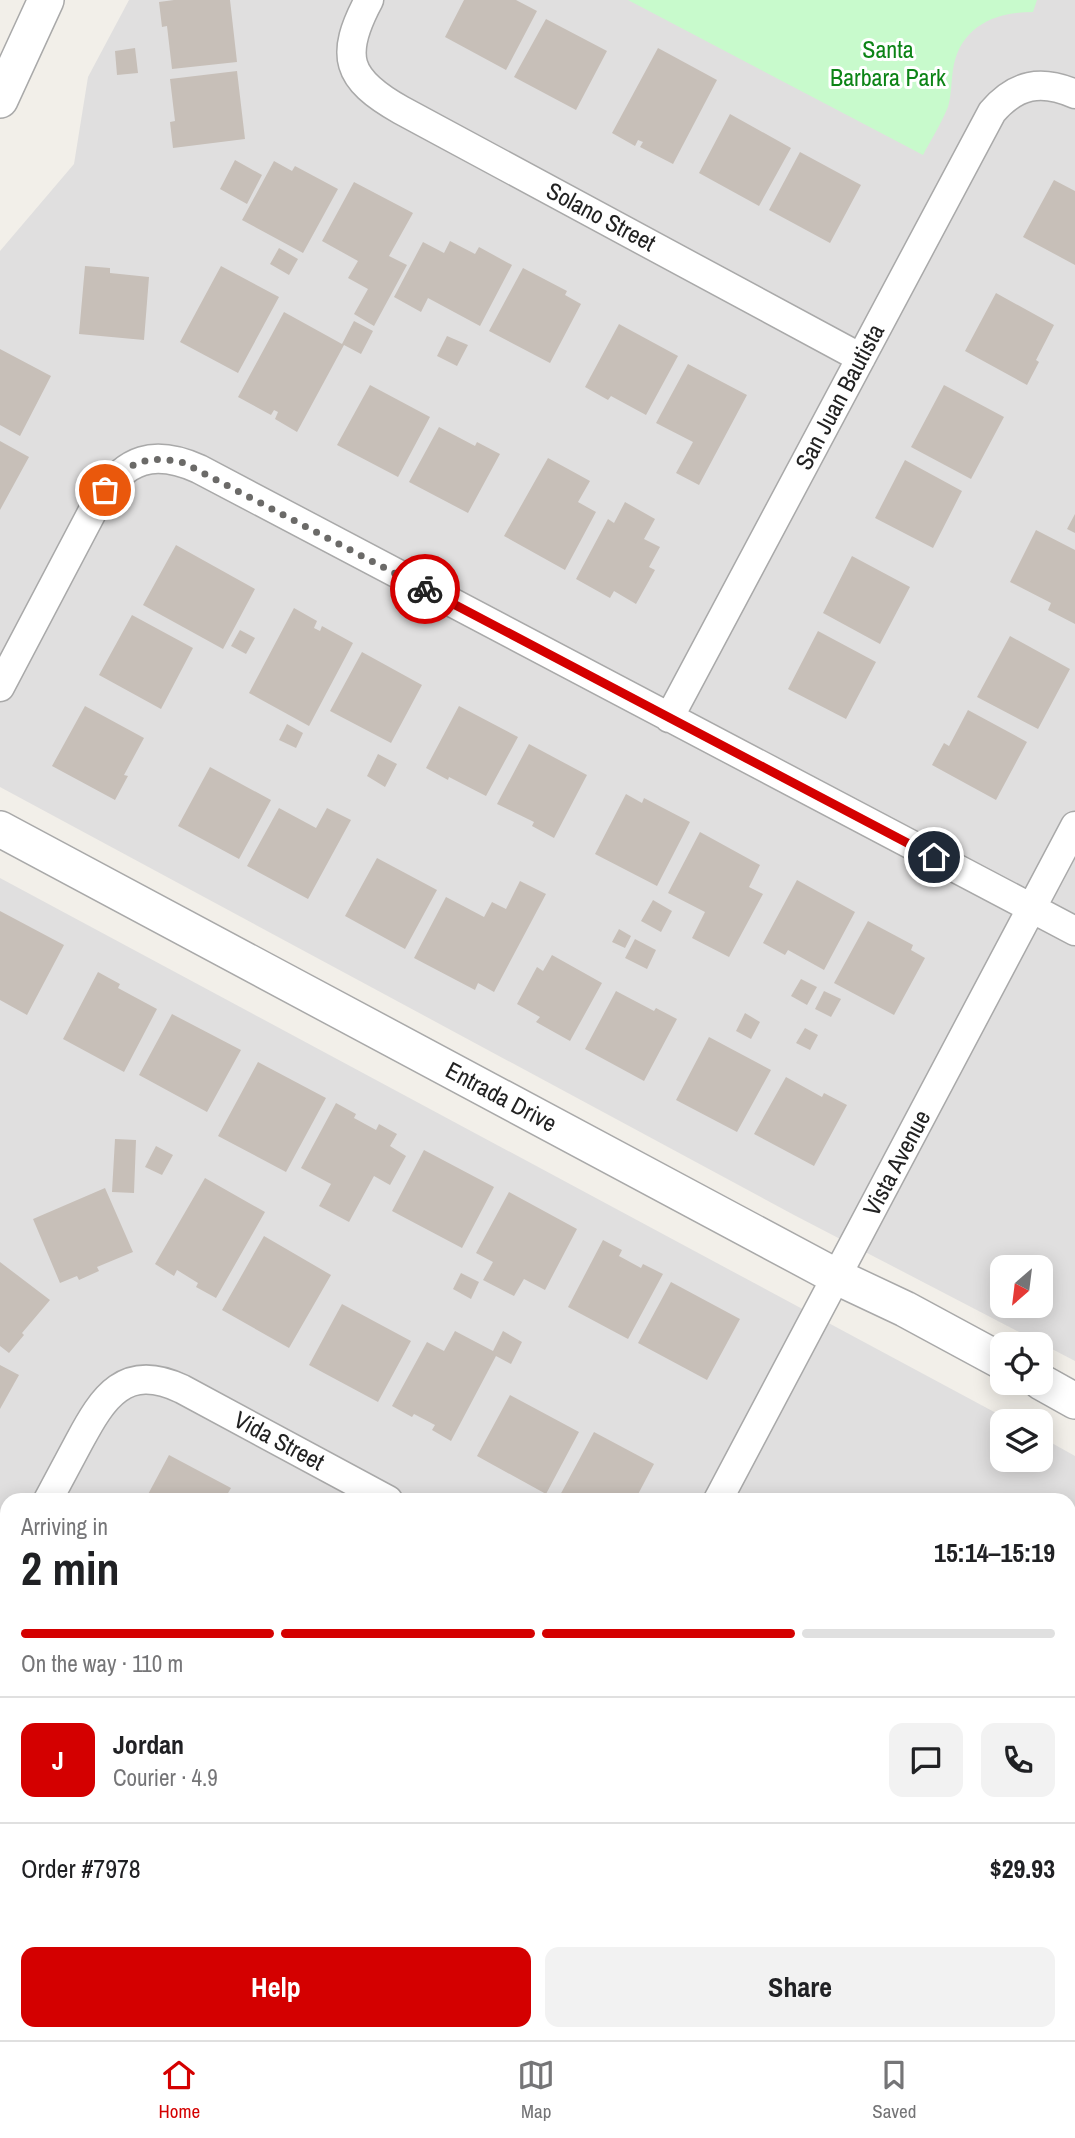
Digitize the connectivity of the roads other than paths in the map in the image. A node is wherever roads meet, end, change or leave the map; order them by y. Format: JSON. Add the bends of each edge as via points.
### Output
{"nodes":[{"id":1,"x":46,"y":0,"type":"edge"},
{"id":2,"x":369,"y":0,"type":"edge"},
{"id":3,"x":1075,"y":94,"type":"edge"},
{"id":4,"x":0,"y":100,"type":"edge"},
{"id":5,"x":861,"y":358,"type":"junction"},
{"id":6,"x":0,"y":687,"type":"edge"},
{"id":7,"x":669,"y":718,"type":"junction"},
{"id":8,"x":1075,"y":826,"type":"edge"},
{"id":9,"x":0,"y":828,"type":"edge"},
{"id":10,"x":1031,"y":908,"type":"junction"},
{"id":11,"x":1075,"y":931,"type":"edge"},
{"id":12,"x":837,"y":1277,"type":"junction"},
{"id":13,"x":990,"y":1355,"type":"edge"},
{"id":14,"x":1053,"y":1389,"type":"edge"},
{"id":15,"x":1075,"y":1401,"type":"edge"},
{"id":16,"x":52,"y":1493,"type":"edge"},
{"id":17,"x":375,"y":1493,"type":"edge"},
{"id":18,"x":722,"y":1493,"type":"edge"}],
"edges":[{"from":1,"to":4,"type":"street"},
{"from":2,"to":5,"type":"street","name":"Solano Street","via":[[351,43],[362,82],[383,100]]},
{"from":3,"to":5,"type":"street","name":"San Juan Bautista","via":[[1049,85],[1025,88],[1001,101]]},
{"from":5,"to":7,"type":"street","name":"San Juan Bautista"},
{"from":6,"to":7,"type":"street","via":[[112,480],[148,459],[172,459],[200,469]]},
{"from":7,"to":10,"type":"street"},
{"from":8,"to":10,"type":"street","name":"Vista Avenue"},
{"from":9,"to":12,"type":"street","name":"Entrada Drive"},
{"from":10,"to":11,"type":"street"},
{"from":10,"to":12,"type":"street","name":"Vista Avenue"},
{"from":12,"to":13,"type":"street","name":"Entrada Drive"},
{"from":12,"to":18,"type":"street","name":"Vista Avenue"},
{"from":14,"to":15,"type":"street"},
{"from":16,"to":17,"type":"street","name":"Vida Street","via":[[109,1394],[146,1379],[170,1383]]}]}
